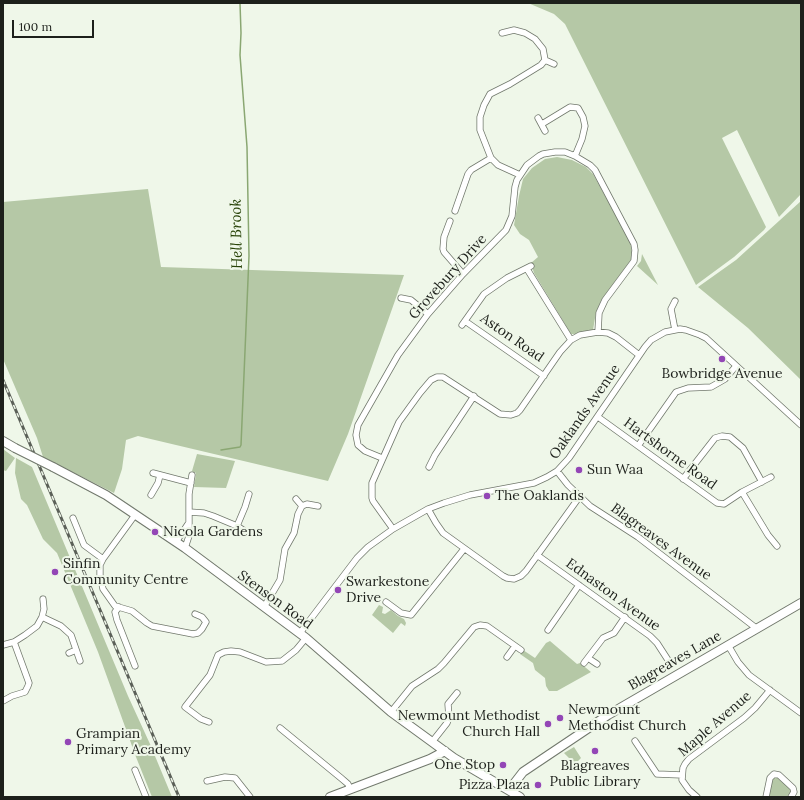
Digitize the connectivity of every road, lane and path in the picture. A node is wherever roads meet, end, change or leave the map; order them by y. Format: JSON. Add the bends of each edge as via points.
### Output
{"nodes":[{"id":1,"x":514,"y":23,"type":"dead end"},
{"id":2,"x":514,"y":30,"type":"junction"},
{"id":3,"x":502,"y":33,"type":"dead end"},
{"id":4,"x":545,"y":60,"type":"junction"},
{"id":5,"x":554,"y":64,"type":"dead end"},
{"id":6,"x":538,"y":118,"type":"dead end"},
{"id":7,"x":542,"y":124,"type":"junction"},
{"id":8,"x":545,"y":131,"type":"dead end"},
{"id":9,"x":575,"y":156,"type":"junction"},
{"id":10,"x":491,"y":158,"type":"junction"},
{"id":11,"x":520,"y":175,"type":"junction"},
{"id":12,"x":455,"y":211,"type":"dead end"},
{"id":13,"x":450,"y":221,"type":"dead end"},
{"id":14,"x":463,"y":274,"type":"junction"},
{"id":15,"x":401,"y":298,"type":"dead end"},
{"id":16,"x":675,"y":301,"type":"dead end"},
{"id":17,"x":428,"y":314,"type":"junction"},
{"id":18,"x":675,"y":330,"type":"junction"},
{"id":19,"x":598,"y":332,"type":"junction"},
{"id":20,"x":571,"y":340,"type":"junction"},
{"id":21,"x":639,"y":355,"type":"junction"},
{"id":22,"x":736,"y":366,"type":"junction"},
{"id":23,"x":544,"y":376,"type":"junction"},
{"id":24,"x":474,"y":396,"type":"junction"},
{"id":25,"x":598,"y":417,"type":"junction"},
{"id":26,"x":801,"y":425,"type":"edge"},
{"id":27,"x":3,"y":441,"type":"edge"},
{"id":28,"x":638,"y":446,"type":"junction"},
{"id":29,"x":382,"y":458,"type":"junction"},
{"id":30,"x":429,"y":467,"type":"dead end"},
{"id":31,"x":557,"y":471,"type":"junction"},
{"id":32,"x":153,"y":473,"type":"dead end"},
{"id":33,"x":160,"y":475,"type":"junction"},
{"id":34,"x":192,"y":475,"type":"dead end"},
{"id":35,"x":772,"y":477,"type":"dead end"},
{"id":36,"x":683,"y":479,"type":"junction"},
{"id":37,"x":762,"y":482,"type":"junction"},
{"id":38,"x":191,"y":483,"type":"junction"},
{"id":39,"x":742,"y":492,"type":"junction"},
{"id":40,"x":249,"y":494,"type":"dead end"},
{"id":41,"x":151,"y":495,"type":"dead end"},
{"id":42,"x":580,"y":496,"type":"junction"},
{"id":43,"x":296,"y":499,"type":"dead end"},
{"id":44,"x":302,"y":506,"type":"junction"},
{"id":45,"x":318,"y":506,"type":"dead end"},
{"id":46,"x":428,"y":509,"type":"junction"},
{"id":47,"x":189,"y":512,"type":"junction"},
{"id":48,"x":135,"y":515,"type":"junction"},
{"id":49,"x":73,"y":518,"type":"dead end"},
{"id":50,"x":188,"y":524,"type":"junction"},
{"id":51,"x":236,"y":526,"type":"junction"},
{"id":52,"x":393,"y":529,"type":"junction"},
{"id":53,"x":243,"y":530,"type":"dead end"},
{"id":54,"x":176,"y":542,"type":"junction"},
{"id":55,"x":777,"y":546,"type":"dead end"},
{"id":56,"x":184,"y":548,"type":"junction"},
{"id":57,"x":464,"y":548,"type":"junction"},
{"id":58,"x":537,"y":554,"type":"junction"},
{"id":59,"x":102,"y":559,"type":"junction"},
{"id":60,"x":580,"y":585,"type":"junction"},
{"id":61,"x":43,"y":599,"type":"dead end"},
{"id":62,"x":386,"y":602,"type":"dead end"},
{"id":63,"x":801,"y":603,"type":"edge"},
{"id":64,"x":264,"y":606,"type":"junction"},
{"id":65,"x":119,"y":607,"type":"junction"},
{"id":66,"x":195,"y":614,"type":"dead end"},
{"id":67,"x":42,"y":616,"type":"junction"},
{"id":68,"x":625,"y":618,"type":"junction"},
{"id":69,"x":756,"y":628,"type":"junction"},
{"id":70,"x":548,"y":630,"type":"dead end"},
{"id":71,"x":303,"y":635,"type":"junction"},
{"id":72,"x":14,"y":642,"type":"junction"},
{"id":73,"x":3,"y":645,"type":"edge"},
{"id":74,"x":515,"y":646,"type":"junction"},
{"id":75,"x":728,"y":646,"type":"junction"},
{"id":76,"x":76,"y":650,"type":"junction"},
{"id":77,"x":520,"y":650,"type":"dead end"},
{"id":78,"x":70,"y":653,"type":"dead end"},
{"id":79,"x":507,"y":657,"type":"dead end"},
{"id":80,"x":588,"y":658,"type":"junction"},
{"id":81,"x":668,"y":660,"type":"dead end"},
{"id":82,"x":80,"y":661,"type":"dead end"},
{"id":83,"x":584,"y":663,"type":"dead end"},
{"id":84,"x":597,"y":664,"type":"dead end"},
{"id":85,"x":135,"y":666,"type":"dead end"},
{"id":86,"x":770,"y":690,"type":"junction"},
{"id":87,"x":457,"y":693,"type":"dead end"},
{"id":88,"x":3,"y":701,"type":"edge"},
{"id":89,"x":391,"y":712,"type":"junction"},
{"id":90,"x":801,"y":713,"type":"edge"},
{"id":91,"x":209,"y":722,"type":"dead end"},
{"id":92,"x":280,"y":728,"type":"dead end"},
{"id":93,"x":635,"y":741,"type":"dead end"},
{"id":94,"x":432,"y":742,"type":"junction"},
{"id":95,"x":445,"y":751,"type":"junction"},
{"id":96,"x":135,"y":770,"type":"dead end"},
{"id":97,"x":682,"y":775,"type":"junction"},
{"id":98,"x":207,"y":781,"type":"dead end"},
{"id":99,"x":350,"y":790,"type":"junction"},
{"id":100,"x":509,"y":790,"type":"junction"},
{"id":101,"x":146,"y":797,"type":"edge"},
{"id":102,"x":250,"y":797,"type":"edge"},
{"id":103,"x":330,"y":797,"type":"edge"},
{"id":104,"x":520,"y":797,"type":"edge"},
{"id":105,"x":697,"y":797,"type":"edge"},
{"id":106,"x":766,"y":797,"type":"edge"},
{"id":107,"x":791,"y":797,"type":"edge"}],
"edges":[{"from":1,"to":2,"type":"street"},
{"from":2,"to":3,"type":"street"},
{"from":2,"to":4,"type":"street","via":[[534,39],[543,49]]},
{"from":4,"to":5,"type":"street"},
{"from":4,"to":10,"type":"street","via":[[541,65],[490,94],[484,104],[480,130]]},
{"from":6,"to":7,"type":"street"},
{"from":7,"to":8,"type":"street"},
{"from":7,"to":9,"type":"street","via":[[570,107],[580,111],[585,126]]},
{"from":9,"to":11,"type":"street","name":"Grovebury Drive","via":[[560,151],[543,154],[532,161]]},
{"from":9,"to":19,"type":"street","name":"Grovebury Drive","via":[[595,170],[635,250],[634,261],[601,307],[597,318]]},
{"from":10,"to":11,"type":"street","via":[[498,165]]},
{"from":10,"to":12,"type":"street","via":[[468,174]]},
{"from":11,"to":14,"type":"street","name":"Grovebury Drive","via":[[515,187],[512,216],[506,230]]},
{"from":13,"to":14,"type":"street","via":[[443,249]]},
{"from":14,"to":17,"type":"street","name":"Grovebury Drive"},
{"from":15,"to":17,"type":"street","via":[[411,300]]},
{"from":16,"to":18,"type":"street","via":[[672,309]]},
{"from":17,"to":29,"type":"street","name":"Grovebury Drive","via":[[395,360],[361,418],[357,430],[358,445]]},
{"from":18,"to":21,"type":"street","name":"Oaklands Avenue","via":[[650,340]]},
{"from":18,"to":22,"type":"street","name":"Oaklands Avenue","via":[[686,330],[700,335]]},
{"from":19,"to":20,"type":"street","via":[[580,335]]},
{"from":19,"to":21,"type":"street","via":[[616,337]]},
{"from":20,"to":23,"type":"street"},
{"from":20,"to":23,"type":"street","name":"Aston Road","via":[[529,267],[484,294],[464,323]]},
{"from":21,"to":25,"type":"street","name":"Oaklands Avenue"},
{"from":22,"to":26,"type":"street","name":"Oaklands Avenue"},
{"from":22,"to":28,"type":"street","via":[[712,387],[688,388],[676,392]]},
{"from":23,"to":24,"type":"street","via":[[520,410],[511,415],[500,414]]},
{"from":24,"to":29,"type":"street","via":[[443,377],[431,380],[399,422]]},
{"from":24,"to":30,"type":"street"},
{"from":25,"to":28,"type":"street","name":"Hartshorne Road"},
{"from":25,"to":31,"type":"street","name":"Oaklands Avenue"},
{"from":27,"to":48,"type":"street","name":"Stenson Road","bridge":true,"via":[[106,495]]},
{"from":28,"to":36,"type":"street","name":"Hartshorne Road"},
{"from":29,"to":52,"type":"street","via":[[372,483],[372,498]]},
{"from":31,"to":42,"type":"street","name":"Blagreaves Avenue"},
{"from":31,"to":46,"type":"street","name":"Oaklands Avenue","via":[[534,482],[470,496]]},
{"from":32,"to":33,"type":"street"},
{"from":33,"to":38,"type":"street"},
{"from":33,"to":41,"type":"street"},
{"from":34,"to":38,"type":"street"},
{"from":35,"to":37,"type":"street","name":"Hartshorne Road"},
{"from":36,"to":37,"type":"street","via":[[715,438],[722,436],[730,437],[742,448]]},
{"from":36,"to":39,"type":"street","name":"Hartshorne Road","via":[[717,503],[724,504]]},
{"from":37,"to":39,"type":"street","name":"Hartshorne Road"},
{"from":38,"to":47,"type":"street"},
{"from":39,"to":55,"type":"street"},
{"from":40,"to":51,"type":"street","via":[[246,507]]},
{"from":42,"to":58,"type":"street"},
{"from":42,"to":69,"type":"street","name":"Blagreaves Avenue"},
{"from":43,"to":44,"type":"street"},
{"from":44,"to":45,"type":"street"},
{"from":44,"to":64,"type":"street","via":[[294,533],[285,549],[280,580]]},
{"from":46,"to":52,"type":"street","name":"Oaklands Avenue"},
{"from":46,"to":57,"type":"street","via":[[443,533]]},
{"from":47,"to":50,"type":"street"},
{"from":47,"to":51,"type":"street","via":[[208,514]]},
{"from":48,"to":54,"type":"street","name":"Stenson Road"},
{"from":48,"to":59,"type":"street"},
{"from":49,"to":59,"type":"street","via":[[84,545]]},
{"from":50,"to":54,"type":"street"},
{"from":50,"to":56,"type":"street","via":[[189,536]]},
{"from":51,"to":53,"type":"street"},
{"from":52,"to":71,"type":"street","name":"Oaklands Avenue","via":[[356,558]]},
{"from":54,"to":56,"type":"street","name":"Stenson Road"},
{"from":56,"to":64,"type":"street","name":"Stenson Road"},
{"from":57,"to":58,"type":"street","via":[[511,579],[521,576]]},
{"from":57,"to":62,"type":"street","via":[[411,615],[401,613]]},
{"from":58,"to":60,"type":"street","name":"Ednaston Avenue"},
{"from":59,"to":65,"type":"street","via":[[100,575],[103,588],[115,606]]},
{"from":60,"to":68,"type":"street","name":"Ednaston Avenue"},
{"from":60,"to":70,"type":"street"},
{"from":61,"to":67,"type":"street"},
{"from":63,"to":69,"type":"street","name":"Blagreaves Lane"},
{"from":64,"to":71,"type":"street","name":"Stenson Road"},
{"from":65,"to":66,"type":"street","via":[[132,611],[152,626],[193,634],[198,633],[206,622]]},
{"from":65,"to":85,"type":"street","via":[[115,612],[117,620]]},
{"from":67,"to":72,"type":"street","via":[[37,626]]},
{"from":67,"to":76,"type":"street","via":[[61,626],[71,635]]},
{"from":68,"to":80,"type":"street","via":[[614,633],[602,638]]},
{"from":68,"to":81,"type":"street","name":"Ednaston Avenue","via":[[657,643]]},
{"from":69,"to":75,"type":"street","name":"Blagreaves Lane"},
{"from":71,"to":89,"type":"street","name":"Stenson Road"},
{"from":71,"to":91,"type":"street","name":"Oaklands Avenue","via":[[296,650],[282,661],[266,662],[231,651],[218,655],[210,675],[185,707]]},
{"from":72,"to":73,"type":"street"},
{"from":72,"to":88,"type":"street","via":[[29,683],[25,692]]},
{"from":74,"to":77,"type":"street"},
{"from":74,"to":79,"type":"street"},
{"from":74,"to":89,"type":"street","via":[[487,626],[474,627],[444,663],[412,686]]},
{"from":75,"to":86,"type":"street","via":[[749,675]]},
{"from":75,"to":100,"type":"street","name":"Blagreaves Lane","via":[[608,715],[559,747],[523,772]]},
{"from":76,"to":78,"type":"street"},
{"from":76,"to":82,"type":"street"},
{"from":80,"to":83,"type":"street"},
{"from":80,"to":84,"type":"street"},
{"from":86,"to":90,"type":"street"},
{"from":86,"to":97,"type":"street","name":"Maple Avenue","via":[[744,718],[689,759],[684,764]]},
{"from":87,"to":94,"type":"street","via":[[448,704],[447,723]]},
{"from":89,"to":94,"type":"street","name":"Stenson Road"},
{"from":92,"to":99,"type":"street","via":[[348,784]]},
{"from":93,"to":97,"type":"street","via":[[657,774]]},
{"from":94,"to":95,"type":"street","name":"Stenson Road"},
{"from":95,"to":99,"type":"street"},
{"from":95,"to":100,"type":"street","name":"Stenson Road"},
{"from":96,"to":101,"type":"street"},
{"from":97,"to":105,"type":"street","name":"Maple Avenue","via":[[685,786]]},
{"from":98,"to":102,"type":"street","via":[[225,777],[235,778]]},
{"from":99,"to":103,"type":"street"},
{"from":100,"to":104,"type":"street","name":"Stenson Road"},
{"from":106,"to":107,"type":"street","via":[[770,778],[774,774],[779,775],[793,788]]}]}
